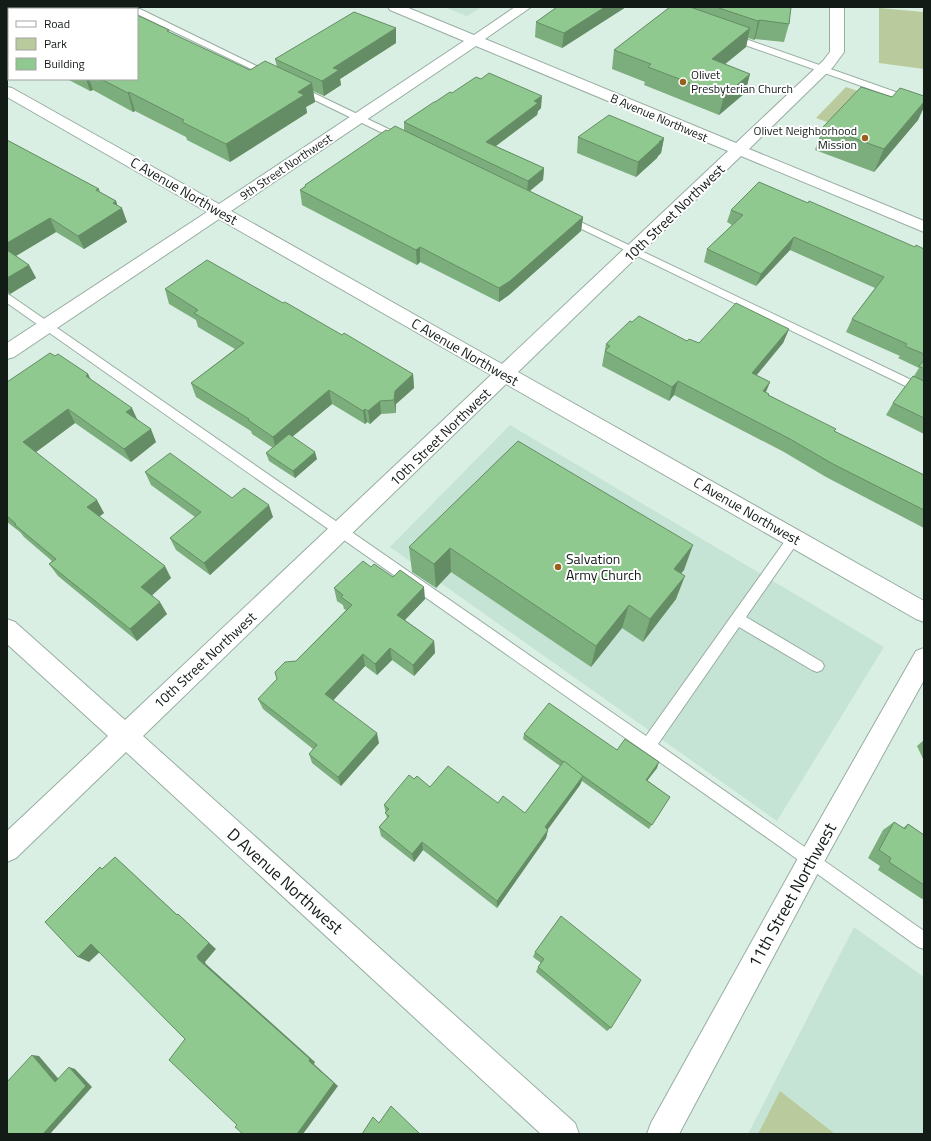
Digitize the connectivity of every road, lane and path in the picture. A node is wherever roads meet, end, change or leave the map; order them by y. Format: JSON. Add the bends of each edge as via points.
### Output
{"nodes":[{"id":1,"x":394,"y":7,"type":"edge"},
{"id":2,"x":524,"y":7,"type":"edge"},
{"id":3,"x":837,"y":7,"type":"edge"},
{"id":4,"x":138,"y":11,"type":"edge"},
{"id":5,"x":721,"y":34,"type":"edge"},
{"id":6,"x":475,"y":41,"type":"junction"},
{"id":7,"x":823,"y":70,"type":"junction"},
{"id":8,"x":7,"y":91,"type":"edge"},
{"id":9,"x":924,"y":105,"type":"edge"},
{"id":10,"x":358,"y":118,"type":"junction"},
{"id":11,"x":407,"y":142,"type":"edge"},
{"id":12,"x":739,"y":151,"type":"junction"},
{"id":13,"x":220,"y":211,"type":"junction"},
{"id":14,"x":556,"y":213,"type":"edge"},
{"id":15,"x":924,"y":227,"type":"edge"},
{"id":16,"x":634,"y":251,"type":"junction"},
{"id":17,"x":7,"y":298,"type":"edge"},
{"id":18,"x":47,"y":325,"type":"junction"},
{"id":19,"x":7,"y":352,"type":"edge"},
{"id":20,"x":505,"y":374,"type":"junction"},
{"id":21,"x":924,"y":391,"type":"edge"},
{"id":22,"x":341,"y":532,"type":"junction"},
{"id":23,"x":794,"y":538,"type":"junction"},
{"id":24,"x":924,"y":612,"type":"edge"},
{"id":25,"x":737,"y":619,"type":"junction"},
{"id":26,"x":7,"y":629,"type":"edge"},
{"id":27,"x":924,"y":658,"type":"edge"},
{"id":28,"x":817,"y":666,"type":"dead end"},
{"id":29,"x":125,"y":736,"type":"junction"},
{"id":30,"x":648,"y":746,"type":"junction"},
{"id":31,"x":7,"y":849,"type":"edge"},
{"id":32,"x":811,"y":860,"type":"junction"},
{"id":33,"x":924,"y":941,"type":"edge"},
{"id":34,"x":564,"y":1134,"type":"edge"},
{"id":35,"x":662,"y":1134,"type":"edge"}],
"edges":[{"from":1,"to":6,"type":"street","name":"B Avenue Northwest"},
{"from":2,"to":6,"type":"street","name":"9th Street Northwest"},
{"from":3,"to":7,"type":"street","name":"10th Street Northwest","via":[[837,52]]},
{"from":4,"to":10,"type":"lane"},
{"from":5,"to":7,"type":"lane"},
{"from":6,"to":10,"type":"street","name":"9th Street Northwest"},
{"from":6,"to":12,"type":"street","name":"B Avenue Northwest"},
{"from":7,"to":9,"type":"lane"},
{"from":7,"to":12,"type":"street","name":"10th Street Northwest"},
{"from":8,"to":13,"type":"street","name":"C Avenue Northwest"},
{"from":10,"to":11,"type":"lane"},
{"from":10,"to":13,"type":"street","name":"9th Street Northwest"},
{"from":12,"to":15,"type":"street","name":"B Avenue Northwest"},
{"from":12,"to":16,"type":"street","name":"10th Street Northwest"},
{"from":13,"to":18,"type":"street","name":"9th Street Northwest"},
{"from":13,"to":20,"type":"street","name":"C Avenue Northwest"},
{"from":14,"to":16,"type":"lane"},
{"from":16,"to":20,"type":"street","name":"10th Street Northwest"},
{"from":16,"to":21,"type":"lane"},
{"from":17,"to":18,"type":"lane"},
{"from":18,"to":19,"type":"street","name":"9th Street Northwest"},
{"from":18,"to":22,"type":"lane"},
{"from":20,"to":22,"type":"street","name":"10th Street Northwest"},
{"from":20,"to":23,"type":"street","name":"C Avenue Northwest"},
{"from":22,"to":29,"type":"street","name":"10th Street Northwest"},
{"from":22,"to":30,"type":"lane"},
{"from":23,"to":24,"type":"street","name":"C Avenue Northwest"},
{"from":23,"to":25,"type":"lane"},
{"from":25,"to":28,"type":"lane"},
{"from":25,"to":30,"type":"lane"},
{"from":26,"to":29,"type":"street","name":"D Avenue Northwest"},
{"from":27,"to":32,"type":"street","name":"11th Street Northwest"},
{"from":29,"to":31,"type":"street","name":"10th Street Northwest"},
{"from":29,"to":34,"type":"street","name":"D Avenue Northwest"},
{"from":30,"to":32,"type":"lane"},
{"from":32,"to":33,"type":"lane"},
{"from":32,"to":35,"type":"street","name":"11th Street Northwest"}]}
